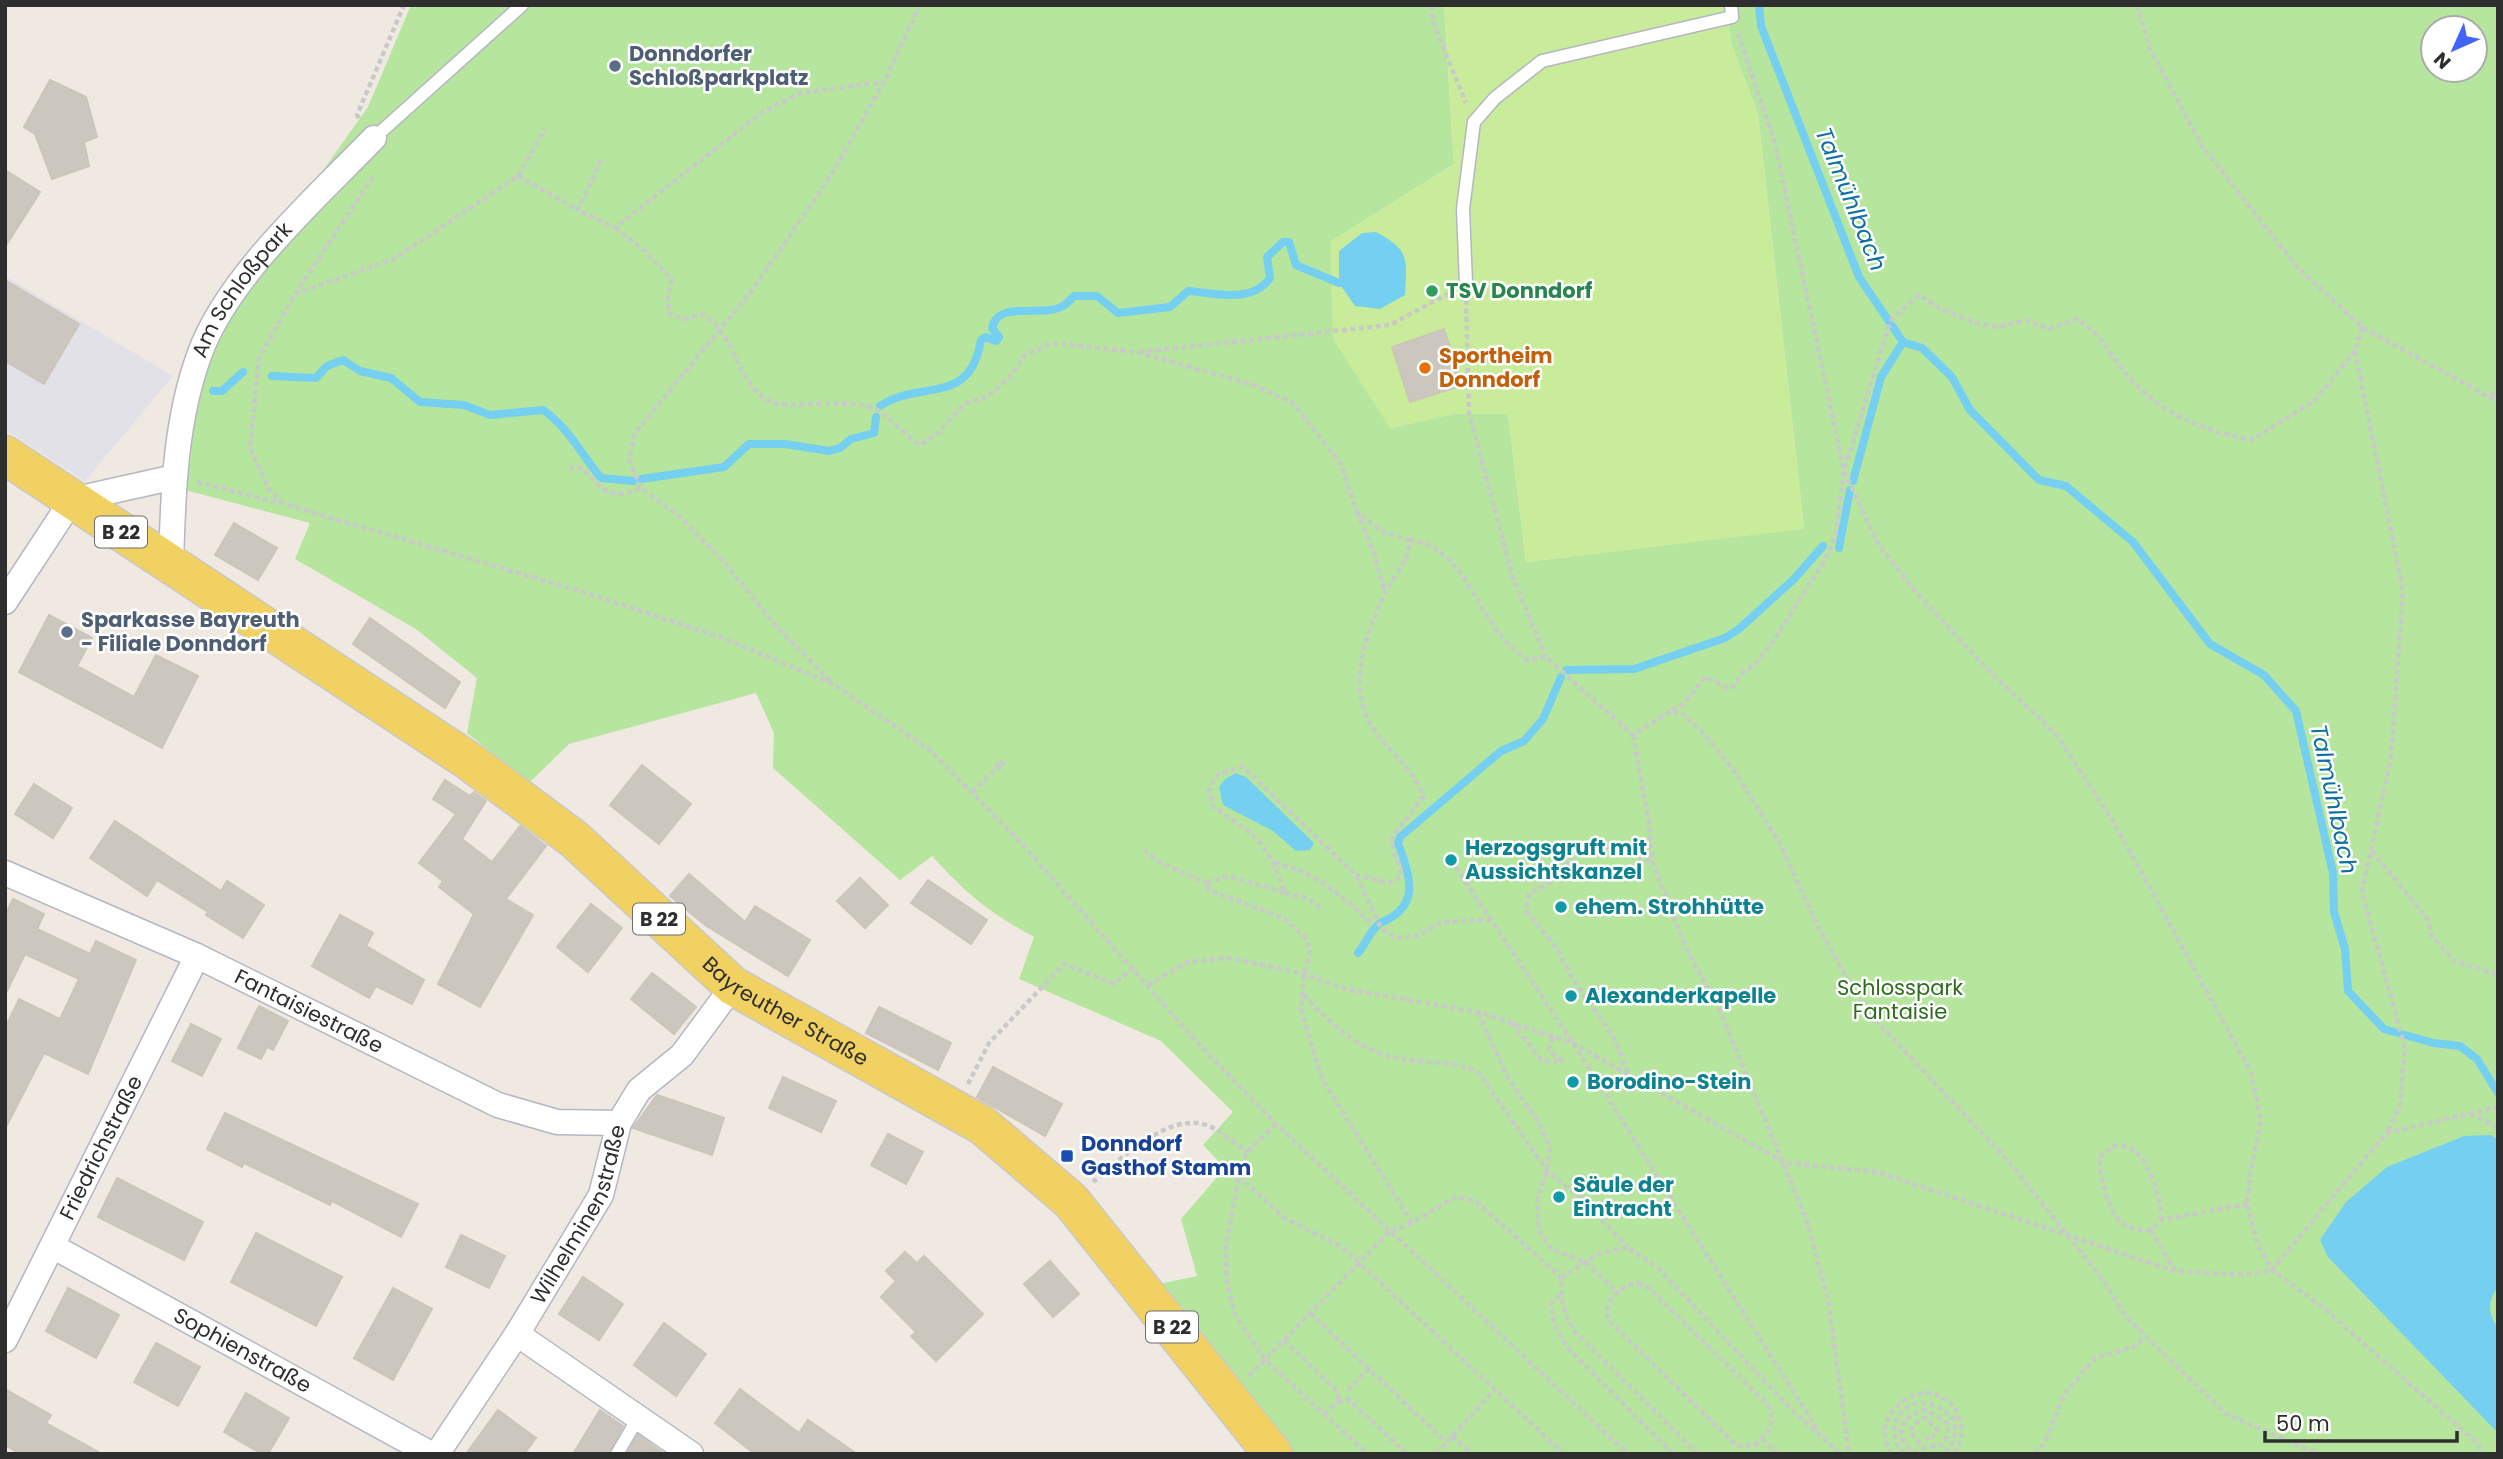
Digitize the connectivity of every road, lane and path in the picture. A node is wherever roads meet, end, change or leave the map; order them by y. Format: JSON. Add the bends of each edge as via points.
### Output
{"nodes":[{"id":1,"x":404,"y":5,"type":"edge"},
{"id":2,"x":522,"y":5,"type":"edge"},
{"id":3,"x":920,"y":5,"type":"edge"},
{"id":4,"x":1431,"y":5,"type":"edge"},
{"id":5,"x":2137,"y":5,"type":"edge"},
{"id":6,"x":1732,"y":11,"type":"edge"},
{"id":7,"x":884,"y":82,"type":"junction"},
{"id":8,"x":1474,"y":122,"type":"junction"},
{"id":9,"x":545,"y":129,"type":"dead end"},
{"id":10,"x":374,"y":138,"type":"junction"},
{"id":11,"x":601,"y":160,"type":"dead end"},
{"id":12,"x":519,"y":176,"type":"junction"},
{"id":13,"x":579,"y":210,"type":"junction"},
{"id":14,"x":615,"y":229,"type":"junction"},
{"id":15,"x":1466,"y":284,"type":"junction"},
{"id":16,"x":295,"y":294,"type":"junction"},
{"id":17,"x":2362,"y":327,"type":"junction"},
{"id":18,"x":720,"y":328,"type":"junction"},
{"id":19,"x":2354,"y":351,"type":"junction"},
{"id":20,"x":1136,"y":352,"type":"junction"},
{"id":21,"x":2498,"y":387,"type":"edge"},
{"id":22,"x":2491,"y":397,"type":"junction"},
{"id":23,"x":2498,"y":402,"type":"edge"},
{"id":24,"x":5,"y":455,"type":"edge"},
{"id":25,"x":569,"y":468,"type":"dead end"},
{"id":26,"x":1844,"y":471,"type":"junction"},
{"id":27,"x":175,"y":477,"type":"junction"},
{"id":28,"x":641,"y":488,"type":"junction"},
{"id":29,"x":72,"y":500,"type":"junction"},
{"id":30,"x":284,"y":504,"type":"junction"},
{"id":31,"x":1357,"y":512,"type":"junction"},
{"id":32,"x":1409,"y":540,"type":"junction"},
{"id":33,"x":170,"y":564,"type":"junction"},
{"id":34,"x":1385,"y":593,"type":"junction"},
{"id":35,"x":5,"y":602,"type":"edge"},
{"id":36,"x":1546,"y":657,"type":"junction"},
{"id":37,"x":833,"y":684,"type":"junction"},
{"id":38,"x":1672,"y":710,"type":"junction"},
{"id":39,"x":1633,"y":735,"type":"junction"},
{"id":40,"x":997,"y":768,"type":"dead end"},
{"id":41,"x":972,"y":792,"type":"junction"},
{"id":42,"x":1144,"y":850,"type":"dead end"},
{"id":43,"x":2371,"y":850,"type":"junction"},
{"id":44,"x":1451,"y":860,"type":"dead end"},
{"id":45,"x":1652,"y":860,"type":"junction"},
{"id":46,"x":1274,"y":862,"type":"junction"},
{"id":47,"x":5,"y":873,"type":"edge"},
{"id":48,"x":1356,"y":875,"type":"junction"},
{"id":49,"x":1206,"y":883,"type":"junction"},
{"id":50,"x":1285,"y":893,"type":"junction"},
{"id":51,"x":1322,"y":909,"type":"dead end"},
{"id":52,"x":1376,"y":919,"type":"junction"},
{"id":53,"x":1489,"y":920,"type":"junction"},
{"id":54,"x":197,"y":956,"type":"junction"},
{"id":55,"x":1134,"y":968,"type":"junction"},
{"id":56,"x":1304,"y":974,"type":"junction"},
{"id":57,"x":2498,"y":975,"type":"edge"},
{"id":58,"x":1148,"y":985,"type":"junction"},
{"id":59,"x":733,"y":986,"type":"junction"},
{"id":60,"x":1303,"y":994,"type":"junction"},
{"id":61,"x":1478,"y":1012,"type":"junction"},
{"id":62,"x":1512,"y":1023,"type":"junction"},
{"id":63,"x":1553,"y":1037,"type":"junction"},
{"id":64,"x":1573,"y":1043,"type":"junction"},
{"id":65,"x":1629,"y":1074,"type":"junction"},
{"id":66,"x":2496,"y":1107,"type":"edge"},
{"id":67,"x":954,"y":1109,"type":"junction"},
{"id":68,"x":2469,"y":1113,"type":"junction"},
{"id":69,"x":619,"y":1123,"type":"junction"},
{"id":70,"x":1276,"y":1124,"type":"junction"},
{"id":71,"x":2498,"y":1127,"type":"edge"},
{"id":72,"x":2386,"y":1133,"type":"junction"},
{"id":73,"x":1247,"y":1152,"type":"junction"},
{"id":74,"x":1785,"y":1163,"type":"junction"},
{"id":75,"x":1547,"y":1171,"type":"junction"},
{"id":76,"x":1239,"y":1176,"type":"junction"},
{"id":77,"x":1071,"y":1201,"type":"junction"},
{"id":78,"x":2247,"y":1204,"type":"junction"},
{"id":79,"x":2161,"y":1220,"type":"junction"},
{"id":80,"x":1412,"y":1223,"type":"junction"},
{"id":81,"x":2151,"y":1230,"type":"junction"},
{"id":82,"x":1390,"y":1231,"type":"junction"},
{"id":83,"x":2069,"y":1238,"type":"junction"},
{"id":84,"x":54,"y":1247,"type":"junction"},
{"id":85,"x":1627,"y":1247,"type":"junction"},
{"id":86,"x":1586,"y":1262,"type":"junction"},
{"id":87,"x":1359,"y":1263,"type":"junction"},
{"id":88,"x":2272,"y":1270,"type":"junction"},
{"id":89,"x":2175,"y":1272,"type":"junction"},
{"id":90,"x":1562,"y":1279,"type":"junction"},
{"id":91,"x":1618,"y":1293,"type":"junction"},
{"id":92,"x":1559,"y":1294,"type":"junction"},
{"id":93,"x":1310,"y":1313,"type":"junction"},
{"id":94,"x":517,"y":1334,"type":"junction"},
{"id":95,"x":2144,"y":1337,"type":"junction"},
{"id":96,"x":5,"y":1340,"type":"edge"},
{"id":97,"x":1284,"y":1340,"type":"junction"},
{"id":98,"x":1265,"y":1360,"type":"junction"},
{"id":99,"x":1368,"y":1369,"type":"junction"},
{"id":100,"x":1496,"y":1389,"type":"junction"},
{"id":101,"x":1348,"y":1390,"type":"junction"},
{"id":102,"x":1338,"y":1392,"type":"junction"},
{"id":103,"x":1228,"y":1397,"type":"junction"},
{"id":104,"x":1348,"y":1399,"type":"junction"},
{"id":105,"x":1338,"y":1402,"type":"junction"},
{"id":106,"x":1325,"y":1414,"type":"junction"},
{"id":107,"x":638,"y":1418,"type":"junction"},
{"id":108,"x":1819,"y":1432,"type":"junction"},
{"id":109,"x":1922,"y":1433,"type":"dead end"},
{"id":110,"x":1452,"y":1436,"type":"junction"},
{"id":111,"x":1762,"y":1439,"type":"junction"},
{"id":112,"x":1446,"y":1442,"type":"junction"},
{"id":113,"x":1441,"y":1448,"type":"junction"},
{"id":114,"x":431,"y":1454,"type":"edge"},
{"id":115,"x":437,"y":1454,"type":"edge"},
{"id":116,"x":617,"y":1454,"type":"edge"},
{"id":117,"x":691,"y":1454,"type":"edge"},
{"id":118,"x":1273,"y":1454,"type":"edge"},
{"id":119,"x":1368,"y":1454,"type":"edge"},
{"id":120,"x":1407,"y":1454,"type":"edge"},
{"id":121,"x":1436,"y":1454,"type":"edge"},
{"id":122,"x":1447,"y":1454,"type":"edge"},
{"id":123,"x":1472,"y":1454,"type":"edge"},
{"id":124,"x":1564,"y":1454,"type":"edge"},
{"id":125,"x":1628,"y":1454,"type":"edge"},
{"id":126,"x":1673,"y":1454,"type":"edge"},
{"id":127,"x":1698,"y":1454,"type":"edge"},
{"id":128,"x":1778,"y":1454,"type":"edge"},
{"id":129,"x":1840,"y":1454,"type":"edge"},
{"id":130,"x":1849,"y":1454,"type":"edge"},
{"id":131,"x":1891,"y":1454,"type":"edge"},
{"id":132,"x":1904,"y":1454,"type":"edge"},
{"id":133,"x":1917,"y":1454,"type":"edge"},
{"id":134,"x":1941,"y":1454,"type":"edge"},
{"id":135,"x":1954,"y":1454,"type":"edge"},
{"id":136,"x":2035,"y":1454,"type":"edge"},
{"id":137,"x":2318,"y":1454,"type":"edge"},
{"id":138,"x":2484,"y":1454,"type":"edge"}],
"edges":[{"from":1,"to":10,"type":"path","via":[[357,115]]},
{"from":2,"to":10,"type":"lane"},
{"from":3,"to":7,"type":"path"},
{"from":4,"to":8,"type":"path","via":[[1433,22]]},
{"from":5,"to":17,"type":"path","via":[[2150,49],[2202,146],[2297,267]]},
{"from":6,"to":8,"type":"lane","via":[[1542,61],[1495,98]]},
{"from":6,"to":26,"type":"path","via":[[1775,144]]},
{"from":7,"to":14,"type":"path","via":[[802,93],[761,113]]},
{"from":7,"to":18,"type":"path","via":[[831,175],[754,288]]},
{"from":8,"to":15,"type":"lane","via":[[1463,209]]},
{"from":9,"to":12,"type":"path"},
{"from":10,"to":16,"type":"path","via":[[374,175]]},
{"from":10,"to":27,"type":"street","name":"Am Schloßpark","via":[[255,262],[215,323],[200,353]]},
{"from":11,"to":13,"type":"path"},
{"from":12,"to":13,"type":"path"},
{"from":12,"to":16,"type":"path","via":[[394,260]]},
{"from":13,"to":14,"type":"path"},
{"from":14,"to":18,"type":"path","via":[[645,251],[672,280],[668,314],[685,319],[702,314]]},
{"from":15,"to":20,"type":"path","via":[[1390,325]]},
{"from":15,"to":36,"type":"path","via":[[1469,413],[1513,578]]},
{"from":16,"to":30,"type":"path","via":[[259,358],[250,448],[269,489]]},
{"from":17,"to":19,"type":"path"},
{"from":17,"to":22,"type":"path"},
{"from":18,"to":20,"type":"path","via":[[732,344],[746,382],[771,402],[856,404],[876,409],[920,445],[964,404],[988,396],[1009,379],[1025,355],[1051,343]]},
{"from":18,"to":28,"type":"path","via":[[635,433],[629,460]]},
{"from":19,"to":26,"type":"path","via":[[2315,400],[2252,440],[2193,426],[2124,372],[2096,331],[2077,319],[2049,329],[2026,320],[1997,327],[1940,309],[1919,295],[1888,328]]},
{"from":19,"to":43,"type":"path","via":[[2403,591],[2391,757]]},
{"from":20,"to":31,"type":"path","via":[[1251,384],[1293,403],[1340,463]]},
{"from":21,"to":22,"type":"path"},
{"from":22,"to":23,"type":"path"},
{"from":24,"to":29,"type":"main road","name":"Bayreuther Straße","number":"B 22"},
{"from":25,"to":28,"type":"path","via":[[582,468],[610,494],[624,495]]},
{"from":26,"to":38,"type":"path","via":[[1835,537],[1772,645],[1733,687],[1705,677],[1685,704]]},
{"from":26,"to":78,"type":"path","via":[[1878,544],[1916,592],[1987,669],[2056,734],[2114,823],[2251,1072],[2262,1121]]},
{"from":27,"to":29,"type":"street"},
{"from":27,"to":30,"type":"path"},
{"from":27,"to":33,"type":"street","name":"Am Schloßpark"},
{"from":28,"to":37,"type":"path","via":[[680,517]]},
{"from":29,"to":33,"type":"main road","name":"Bayreuther Straße","number":"B 22"},
{"from":29,"to":35,"type":"street"},
{"from":30,"to":37,"type":"path","via":[[708,632]]},
{"from":31,"to":32,"type":"path","via":[[1383,532]]},
{"from":31,"to":34,"type":"path"},
{"from":32,"to":34,"type":"path","via":[[1410,552]]},
{"from":32,"to":36,"type":"path","via":[[1441,550],[1455,565],[1494,631],[1510,649],[1527,660]]},
{"from":33,"to":59,"type":"main road","name":"Bayreuther Straße","number":"B 22","via":[[469,761],[574,839]]},
{"from":34,"to":48,"type":"path","via":[[1362,658],[1363,706],[1375,734],[1418,780],[1423,797],[1392,837],[1401,870],[1398,880],[1389,883]]},
{"from":36,"to":39,"type":"path"},
{"from":37,"to":41,"type":"path","via":[[930,750]]},
{"from":38,"to":39,"type":"path"},
{"from":38,"to":83,"type":"path","via":[[1683,714],[1735,772],[1780,844],[1817,925],[1864,1008],[2010,1163]]},
{"from":39,"to":45,"type":"path"},
{"from":40,"to":41,"type":"path"},
{"from":41,"to":55,"type":"path"},
{"from":42,"to":49,"type":"path","via":[[1159,862]]},
{"from":43,"to":57,"type":"path","via":[[2428,920],[2432,936],[2454,961]]},
{"from":43,"to":72,"type":"path","via":[[2362,892],[2404,1048],[2400,1105]]},
{"from":44,"to":53,"type":"path"},
{"from":45,"to":65,"type":"path","via":[[1606,844],[1585,843],[1552,881],[1529,894],[1526,911],[1555,946],[1612,1034]]},
{"from":45,"to":74,"type":"path","via":[[1685,946],[1720,1011]]},
{"from":46,"to":48,"type":"path","via":[[1256,836],[1213,807],[1209,790],[1219,774],[1243,767]]},
{"from":46,"to":50,"type":"path"},
{"from":46,"to":52,"type":"path","via":[[1295,867],[1332,887],[1369,921]]},
{"from":47,"to":54,"type":"street","name":"Fantaisiestraße"},
{"from":48,"to":52,"type":"path"},
{"from":49,"to":50,"type":"path","via":[[1229,876]]},
{"from":49,"to":56,"type":"path","via":[[1209,890],[1283,918],[1307,939],[1310,954]]},
{"from":50,"to":51,"type":"path","via":[[1309,899]]},
{"from":52,"to":53,"type":"path","via":[[1396,938],[1417,936],[1442,922]]},
{"from":53,"to":64,"type":"path"},
{"from":54,"to":69,"type":"street","name":"Fantaisiestraße","via":[[498,1105],[557,1122]]},
{"from":54,"to":84,"type":"street","name":"Friedrichstraße"},
{"from":55,"to":58,"type":"path"},
{"from":55,"to":67,"type":"path","via":[[1114,984],[1064,964],[989,1044]]},
{"from":56,"to":58,"type":"path","via":[[1230,958],[1188,962]]},
{"from":56,"to":60,"type":"path"},
{"from":56,"to":61,"type":"path","via":[[1345,989]]},
{"from":58,"to":70,"type":"path"},
{"from":59,"to":67,"type":"main road","name":"Bayreuther Straße","number":"B 22"},
{"from":59,"to":69,"type":"street","name":"Wilhelminenstraße","via":[[681,1055],[639,1090]]},
{"from":60,"to":75,"type":"path","via":[[1349,1039],[1377,1053],[1467,1066],[1479,1073]]},
{"from":60,"to":80,"type":"path","via":[[1301,1009],[1322,1079]]},
{"from":61,"to":62,"type":"path"},
{"from":61,"to":75,"type":"path","via":[[1508,1078],[1550,1148]]},
{"from":62,"to":63,"type":"path"},
{"from":62,"to":63,"type":"path","via":[[1542,1061],[1562,1061],[1549,1050]]},
{"from":63,"to":64,"type":"path"},
{"from":64,"to":65,"type":"path"},
{"from":64,"to":108,"type":"path"},
{"from":65,"to":74,"type":"path"},
{"from":66,"to":68,"type":"path"},
{"from":67,"to":77,"type":"main road","name":"Bayreuther Straße","number":"B 22","via":[[982,1125]]},
{"from":68,"to":71,"type":"path"},
{"from":68,"to":72,"type":"path"},
{"from":69,"to":94,"type":"street","name":"Wilhelminenstraße","via":[[601,1195]]},
{"from":70,"to":73,"type":"path"},
{"from":70,"to":82,"type":"path"},
{"from":72,"to":88,"type":"path"},
{"from":73,"to":76,"type":"path"},
{"from":73,"to":77,"type":"path","via":[[1210,1126],[1189,1123],[1148,1137]]},
{"from":74,"to":83,"type":"path","via":[[1878,1172]]},
{"from":74,"to":130,"type":"path","via":[[1828,1299]]},
{"from":75,"to":85,"type":"path","via":[[1578,1195]]},
{"from":75,"to":86,"type":"path","via":[[1537,1200],[1539,1231],[1555,1251]]},
{"from":76,"to":87,"type":"path","via":[[1283,1217],[1343,1248]]},
{"from":76,"to":98,"type":"path","via":[[1226,1246],[1227,1282],[1235,1315]]},
{"from":77,"to":103,"type":"main road","name":"Bayreuther Straße","number":"B 22"},
{"from":78,"to":79,"type":"path"},
{"from":78,"to":88,"type":"path","via":[[2258,1245]]},
{"from":79,"to":81,"type":"path"},
{"from":79,"to":81,"type":"path","via":[[2162,1202],[2140,1156],[2129,1147],[2113,1146],[2100,1157],[2098,1176],[2120,1221],[2136,1230]]},
{"from":80,"to":82,"type":"path"},
{"from":80,"to":90,"type":"path","via":[[1455,1197],[1475,1201]]},
{"from":81,"to":89,"type":"path"},
{"from":82,"to":87,"type":"path"},
{"from":82,"to":125,"type":"path"},
{"from":83,"to":89,"type":"path"},
{"from":83,"to":95,"type":"path"},
{"from":84,"to":96,"type":"street","name":"Friedrichstraße"},
{"from":84,"to":114,"type":"street","name":"Sophienstraße"},
{"from":85,"to":86,"type":"path"},
{"from":85,"to":108,"type":"path","via":[[1657,1267],[1791,1409]]},
{"from":86,"to":90,"type":"path"},
{"from":86,"to":91,"type":"path"},
{"from":87,"to":93,"type":"path"},
{"from":87,"to":100,"type":"path"},
{"from":88,"to":89,"type":"path","via":[[2246,1276]]},
{"from":88,"to":138,"type":"path","via":[[2320,1305]]},
{"from":90,"to":92,"type":"path"},
{"from":91,"to":111,"type":"path","via":[[1607,1307],[1609,1321],[1737,1446],[1755,1446]]},
{"from":91,"to":111,"type":"path","via":[[1631,1284],[1644,1284],[1768,1405],[1772,1422]]},
{"from":92,"to":126,"type":"path","via":[[1551,1304],[1554,1324],[1566,1346]]},
{"from":92,"to":127,"type":"path","via":[[1574,1331]]},
{"from":93,"to":97,"type":"path"},
{"from":93,"to":99,"type":"path"},
{"from":94,"to":107,"type":"street"},
{"from":94,"to":115,"type":"street","name":"Wilhelminenstraße"},
{"from":95,"to":136,"type":"path","via":[[2136,1346],[2095,1358],[2064,1395],[2045,1443]]},
{"from":95,"to":137,"type":"path","via":[[2226,1414]]},
{"from":97,"to":98,"type":"path"},
{"from":97,"to":102,"type":"path"},
{"from":98,"to":103,"type":"path"},
{"from":98,"to":106,"type":"path"},
{"from":99,"to":101,"type":"path"},
{"from":99,"to":112,"type":"path"},
{"from":100,"to":110,"type":"path"},
{"from":100,"to":124,"type":"path"},
{"from":101,"to":102,"type":"path"},
{"from":101,"to":104,"type":"path"},
{"from":102,"to":105,"type":"path"},
{"from":103,"to":118,"type":"main road","name":"Bayreuther Straße","number":"B 22"},
{"from":104,"to":105,"type":"path"},
{"from":104,"to":120,"type":"path"},
{"from":105,"to":106,"type":"path"},
{"from":106,"to":119,"type":"path"},
{"from":107,"to":116,"type":"lane"},
{"from":107,"to":117,"type":"street"},
{"from":108,"to":129,"type":"path"},
{"from":109,"to":133,"type":"path","via":[[1930,1440],[1938,1430],[1925,1418],[1914,1424],[1913,1438],[1924,1448],[1942,1446],[1948,1436],[1947,1423],[1926,1410],[1908,1419],[1902,1434]]},
{"from":110,"to":112,"type":"path"},
{"from":110,"to":123,"type":"path"},
{"from":111,"to":128,"type":"path"},
{"from":112,"to":113,"type":"path"},
{"from":113,"to":121,"type":"path"},
{"from":113,"to":122,"type":"path"},
{"from":131,"to":135,"type":"path","via":[[1885,1424],[1910,1396],[1928,1393],[1948,1401],[1960,1415],[1963,1432]]},
{"from":132,"to":134,"type":"path","via":[[1894,1437],[1894,1426],[1901,1412],[1927,1401],[1954,1420],[1954,1440]]}]}
